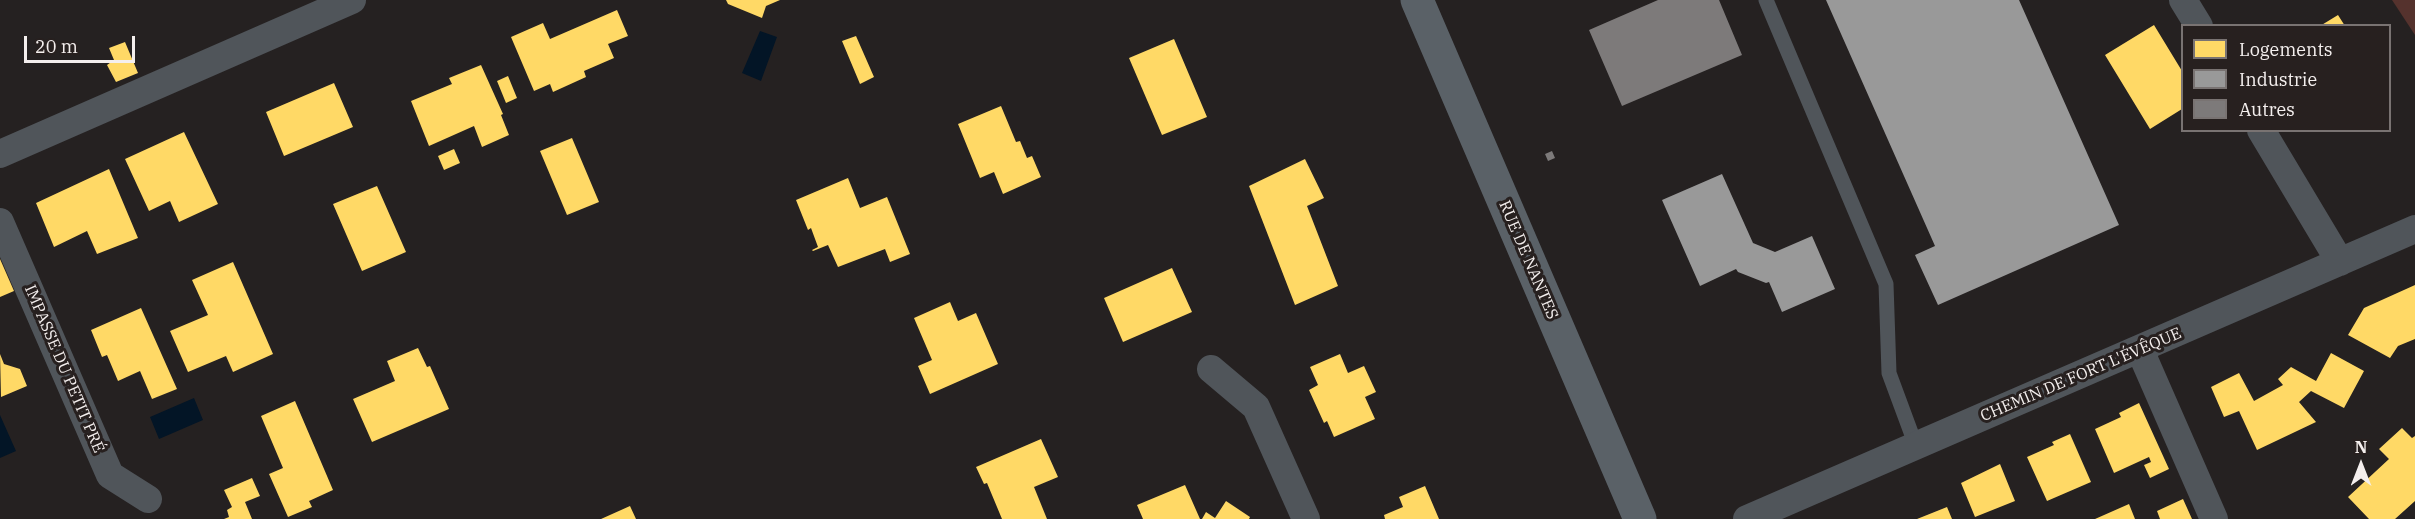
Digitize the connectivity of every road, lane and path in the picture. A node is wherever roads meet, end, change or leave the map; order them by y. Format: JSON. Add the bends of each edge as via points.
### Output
{"nodes":[{"id":1,"x":352,"y":0,"type":"edge"},
{"id":2,"x":1417,"y":0,"type":"edge"},
{"id":3,"x":1766,"y":0,"type":"edge"},
{"id":4,"x":2183,"y":0,"type":"edge"},
{"id":5,"x":2198,"y":24,"type":"edge"},
{"id":6,"x":2262,"y":132,"type":"edge"},
{"id":7,"x":0,"y":154,"type":"edge"},
{"id":8,"x":0,"y":222,"type":"edge"},
{"id":9,"x":2415,"y":229,"type":"edge"},
{"id":10,"x":2340,"y":262,"type":"junction"},
{"id":11,"x":2140,"y":350,"type":"junction"},
{"id":12,"x":1210,"y":369,"type":"dead end"},
{"id":13,"x":1916,"y":446,"type":"junction"},
{"id":14,"x":148,"y":499,"type":"dead end"},
{"id":15,"x":1306,"y":519,"type":"edge"},
{"id":16,"x":1640,"y":519,"type":"edge"},
{"id":17,"x":1747,"y":519,"type":"edge"},
{"id":18,"x":2214,"y":519,"type":"edge"}],
"edges":[{"from":1,"to":7,"type":"street"},
{"from":2,"to":16,"type":"main road","name":"RUE DE NANTES"},
{"from":3,"to":13,"type":"lane","via":[[1886,284],[1889,372]]},
{"from":4,"to":5,"type":"street"},
{"from":6,"to":10,"type":"street"},
{"from":8,"to":14,"type":"street","name":"IMPASSE DU PETIT PRÉ","via":[[110,475]]},
{"from":9,"to":10,"type":"street","name":"CHEMIN DE FORT L'ÉVÊQUE"},
{"from":10,"to":11,"type":"street","name":"CHEMIN DE FORT L'ÉVÊQUE"},
{"from":11,"to":13,"type":"street","name":"CHEMIN DE FORT L'ÉVÊQUE"},
{"from":11,"to":18,"type":"street"},
{"from":12,"to":15,"type":"street","via":[[1256,407]]},
{"from":13,"to":17,"type":"street","name":"CHEMIN DE FORT L'ÉVÊQUE"}]}
